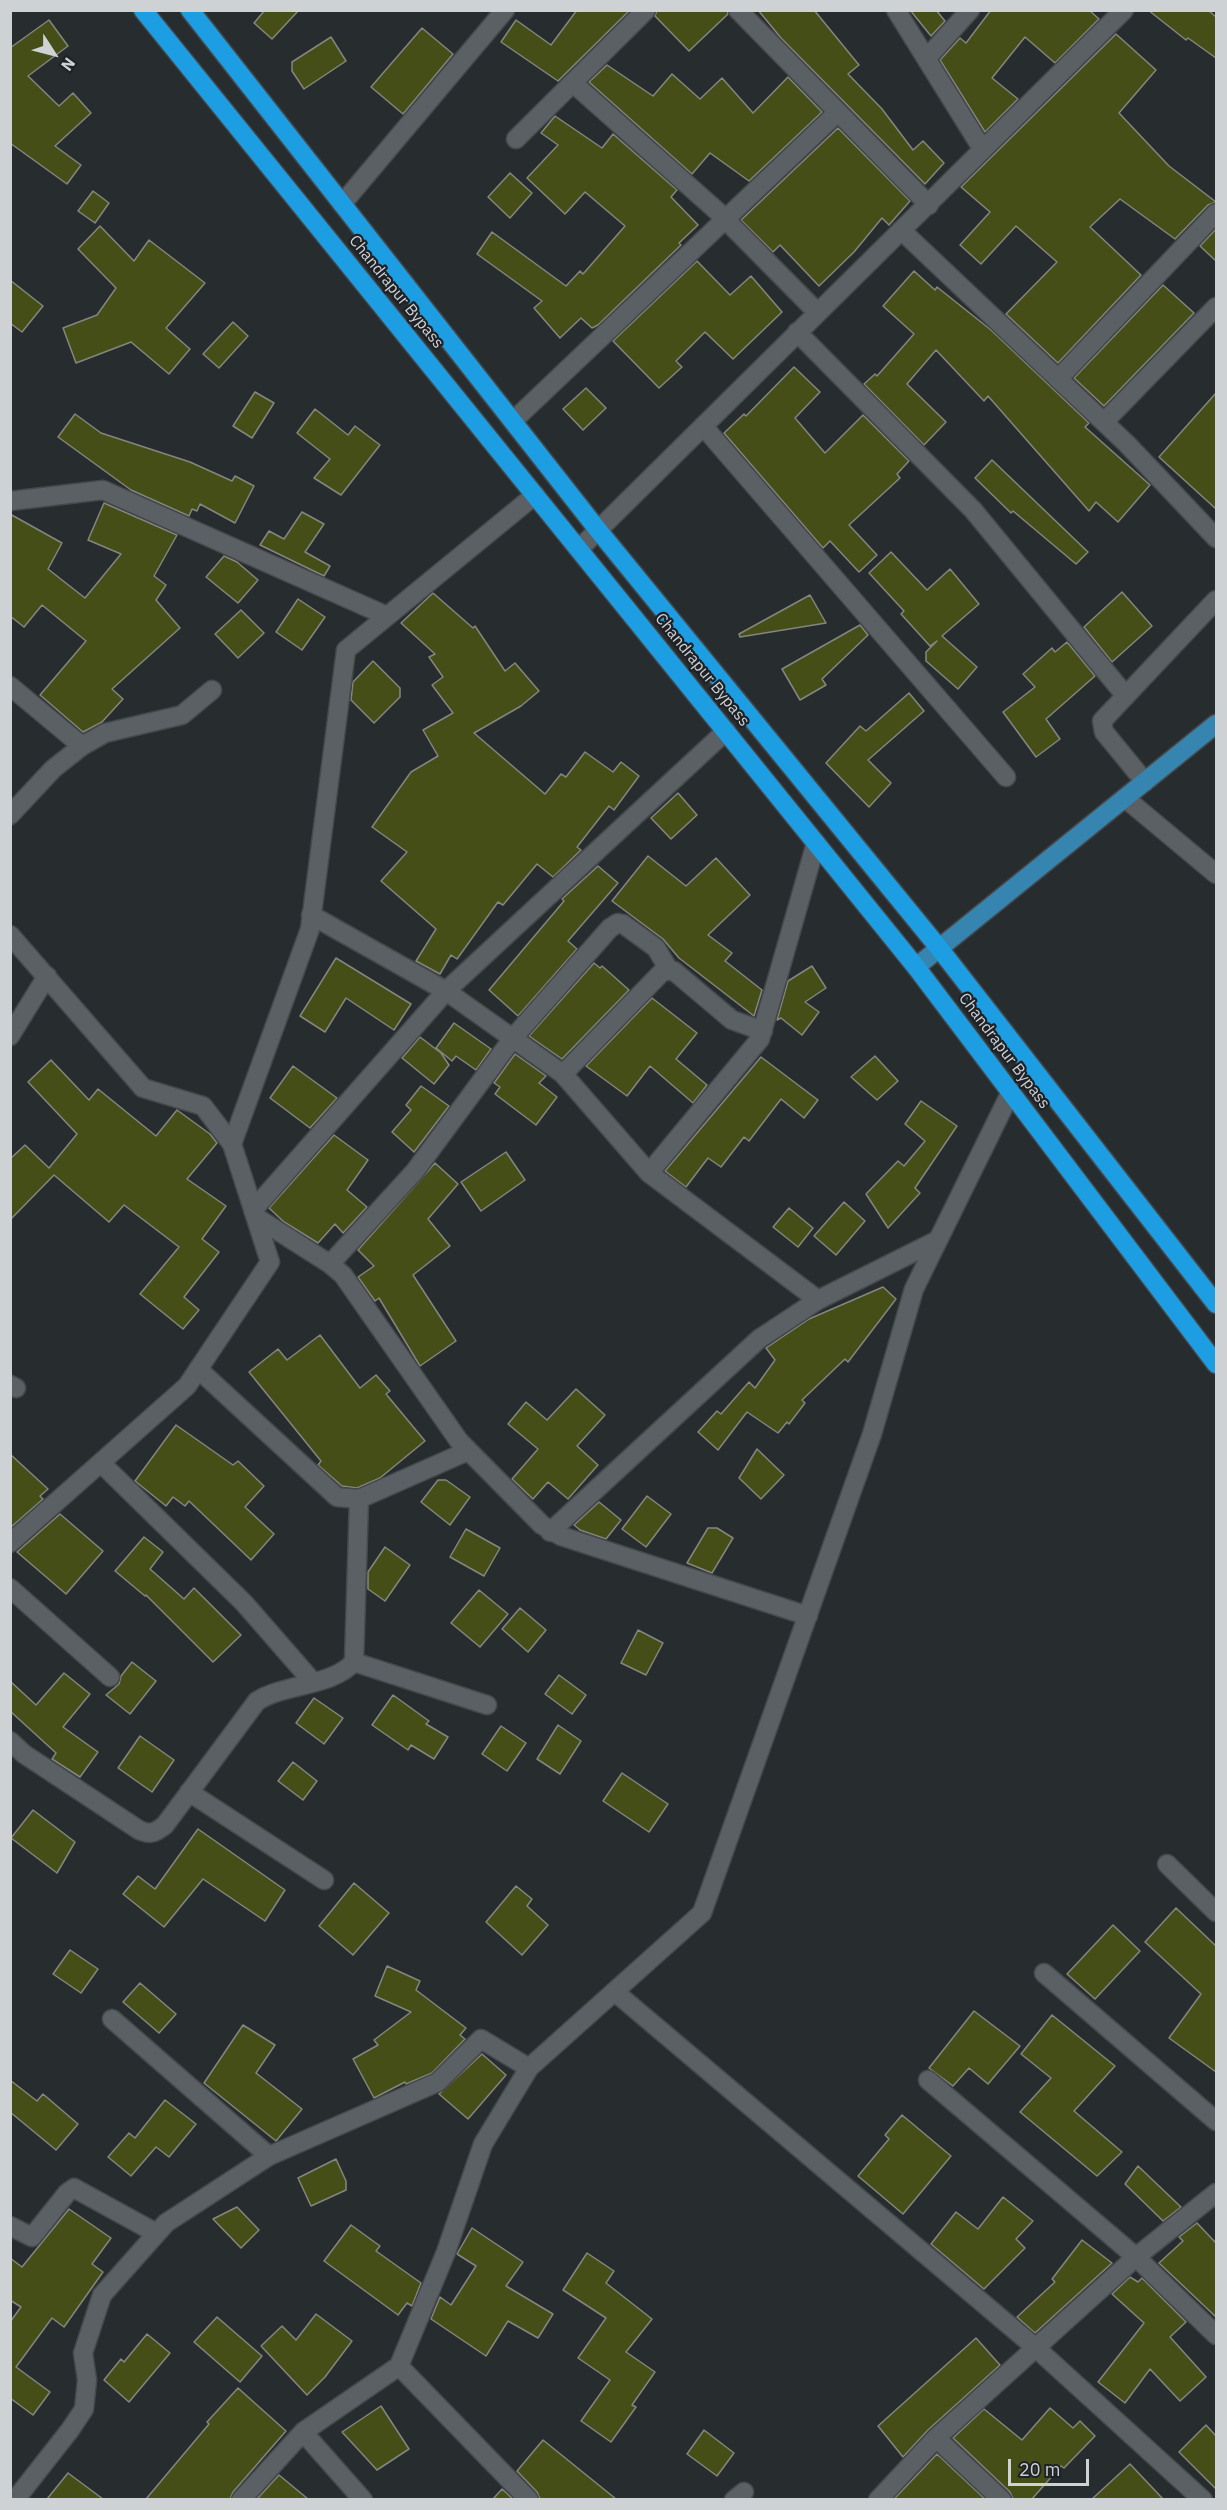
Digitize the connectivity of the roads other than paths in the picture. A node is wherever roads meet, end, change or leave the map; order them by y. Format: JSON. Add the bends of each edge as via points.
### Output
{"nodes":[{"id":1,"x":143,"y":10,"type":"edge"},
{"id":2,"x":190,"y":10,"type":"edge"},
{"id":3,"x":505,"y":10,"type":"edge"},
{"id":4,"x":646,"y":10,"type":"edge"},
{"id":5,"x":738,"y":10,"type":"edge"},
{"id":6,"x":896,"y":10,"type":"edge"},
{"id":7,"x":970,"y":10,"type":"edge"},
{"id":8,"x":1124,"y":10,"type":"edge"},
{"id":9,"x":927,"y":58,"type":"junction"},
{"id":10,"x":573,"y":83,"type":"junction"},
{"id":11,"x":838,"y":112,"type":"junction"},
{"id":12,"x":516,"y":139,"type":"dead end"},
{"id":13,"x":983,"y":150,"type":"junction"},
{"id":14,"x":342,"y":204,"type":"junction"},
{"id":15,"x":929,"y":205,"type":"junction"},
{"id":16,"x":1216,"y":213,"type":"edge"},
{"id":17,"x":726,"y":220,"type":"junction"},
{"id":18,"x":901,"y":231,"type":"junction"},
{"id":19,"x":1216,"y":308,"type":"edge"},
{"id":20,"x":817,"y":312,"type":"junction"},
{"id":21,"x":797,"y":332,"type":"junction"},
{"id":22,"x":1058,"y":379,"type":"junction"},
{"id":23,"x":513,"y":422,"type":"junction"},
{"id":24,"x":1104,"y":422,"type":"junction"},
{"id":25,"x":703,"y":426,"type":"junction"},
{"id":26,"x":535,"y":495,"type":"junction"},
{"id":27,"x":10,"y":501,"type":"edge"},
{"id":28,"x":598,"y":530,"type":"junction"},
{"id":29,"x":1216,"y":538,"type":"edge"},
{"id":30,"x":579,"y":549,"type":"junction"},
{"id":31,"x":1216,"y":600,"type":"edge"},
{"id":32,"x":387,"y":616,"type":"junction"},
{"id":33,"x":10,"y":686,"type":"edge"},
{"id":34,"x":212,"y":690,"type":"dead end"},
{"id":35,"x":1125,"y":695,"type":"junction"},
{"id":36,"x":1216,"y":724,"type":"edge"},
{"id":37,"x":726,"y":731,"type":"junction"},
{"id":38,"x":82,"y":746,"type":"junction"},
{"id":39,"x":1006,"y":777,"type":"dead end"},
{"id":40,"x":1145,"y":782,"type":"junction"},
{"id":41,"x":1125,"y":798,"type":"junction"},
{"id":42,"x":10,"y":815,"type":"edge"},
{"id":43,"x":816,"y":843,"type":"junction"},
{"id":44,"x":1216,"y":874,"type":"edge"},
{"id":45,"x":311,"y":915,"type":"junction"},
{"id":46,"x":10,"y":935,"type":"edge"},
{"id":47,"x":939,"y":948,"type":"junction"},
{"id":48,"x":916,"y":967,"type":"junction"},
{"id":49,"x":669,"y":970,"type":"junction"},
{"id":50,"x":47,"y":976,"type":"junction"},
{"id":51,"x":446,"y":991,"type":"junction"},
{"id":52,"x":763,"y":1031,"type":"junction"},
{"id":53,"x":10,"y":1036,"type":"edge"},
{"id":54,"x":513,"y":1038,"type":"junction"},
{"id":55,"x":563,"y":1074,"type":"junction"},
{"id":56,"x":1011,"y":1092,"type":"junction"},
{"id":57,"x":232,"y":1144,"type":"junction"},
{"id":58,"x":649,"y":1173,"type":"junction"},
{"id":59,"x":255,"y":1214,"type":"junction"},
{"id":60,"x":936,"y":1242,"type":"junction"},
{"id":61,"x":330,"y":1264,"type":"junction"},
{"id":62,"x":818,"y":1300,"type":"junction"},
{"id":63,"x":1216,"y":1304,"type":"edge"},
{"id":64,"x":1216,"y":1365,"type":"edge"},
{"id":65,"x":198,"y":1369,"type":"junction"},
{"id":66,"x":468,"y":1451,"type":"junction"},
{"id":67,"x":101,"y":1463,"type":"junction"},
{"id":68,"x":359,"y":1499,"type":"junction"},
{"id":69,"x":550,"y":1532,"type":"junction"},
{"id":70,"x":10,"y":1543,"type":"edge"},
{"id":71,"x":10,"y":1588,"type":"edge"},
{"id":72,"x":808,"y":1616,"type":"junction"},
{"id":73,"x":354,"y":1662,"type":"junction"},
{"id":74,"x":110,"y":1677,"type":"dead end"},
{"id":75,"x":312,"y":1682,"type":"junction"},
{"id":76,"x":487,"y":1705,"type":"dead end"},
{"id":77,"x":10,"y":1741,"type":"edge"},
{"id":78,"x":189,"y":1792,"type":"junction"},
{"id":79,"x":1167,"y":1864,"type":"dead end"},
{"id":80,"x":324,"y":1880,"type":"dead end"},
{"id":81,"x":1216,"y":1912,"type":"edge"},
{"id":82,"x":1044,"y":1973,"type":"dead end"},
{"id":83,"x":615,"y":1992,"type":"junction"},
{"id":84,"x":112,"y":2019,"type":"dead end"},
{"id":85,"x":529,"y":2068,"type":"junction"},
{"id":86,"x":928,"y":2080,"type":"dead end"},
{"id":87,"x":1216,"y":2121,"type":"edge"},
{"id":88,"x":269,"y":2156,"type":"junction"},
{"id":89,"x":1216,"y":2193,"type":"edge"},
{"id":90,"x":10,"y":2226,"type":"edge"},
{"id":91,"x":156,"y":2233,"type":"junction"},
{"id":92,"x":1136,"y":2257,"type":"junction"},
{"id":93,"x":1216,"y":2334,"type":"edge"},
{"id":94,"x":1036,"y":2348,"type":"junction"},
{"id":95,"x":399,"y":2366,"type":"junction"},
{"id":96,"x":303,"y":2432,"type":"junction"},
{"id":97,"x":936,"y":2438,"type":"junction"},
{"id":98,"x":15,"y":2499,"type":"edge"},
{"id":99,"x":241,"y":2499,"type":"edge"},
{"id":100,"x":363,"y":2499,"type":"edge"},
{"id":101,"x":529,"y":2499,"type":"edge"},
{"id":102,"x":878,"y":2499,"type":"edge"},
{"id":103,"x":1002,"y":2499,"type":"edge"},
{"id":104,"x":1203,"y":2499,"type":"edge"}],
"edges":[{"from":1,"to":26,"type":"highway","name":"Chandrapur Bypass"},
{"from":2,"to":14,"type":"highway","name":"Chandrapur Bypass"},
{"from":3,"to":14,"type":"street"},
{"from":4,"to":10,"type":"street"},
{"from":5,"to":11,"type":"street"},
{"from":6,"to":9,"type":"street"},
{"from":7,"to":9,"type":"street"},
{"from":8,"to":13,"type":"street"},
{"from":9,"to":13,"type":"street"},
{"from":10,"to":12,"type":"street"},
{"from":10,"to":17,"type":"street"},
{"from":11,"to":15,"type":"street"},
{"from":11,"to":17,"type":"street"},
{"from":13,"to":15,"type":"street"},
{"from":14,"to":23,"type":"highway","name":"Chandrapur Bypass"},
{"from":15,"to":18,"type":"street"},
{"from":16,"to":22,"type":"street"},
{"from":17,"to":20,"type":"street"},
{"from":17,"to":23,"type":"street"},
{"from":18,"to":20,"type":"street"},
{"from":18,"to":22,"type":"street"},
{"from":19,"to":24,"type":"street"},
{"from":20,"to":21,"type":"street"},
{"from":21,"to":25,"type":"street"},
{"from":21,"to":35,"type":"street","via":[[973,510]]},
{"from":22,"to":24,"type":"street"},
{"from":23,"to":28,"type":"highway","name":"Chandrapur Bypass"},
{"from":24,"to":29,"type":"street"},
{"from":25,"to":28,"type":"street"},
{"from":25,"to":39,"type":"street"},
{"from":26,"to":30,"type":"highway","name":"Chandrapur Bypass"},
{"from":26,"to":32,"type":"street"},
{"from":27,"to":32,"type":"street","via":[[103,490]]},
{"from":28,"to":30,"type":"street"},
{"from":28,"to":47,"type":"highway","name":"Chandrapur Bypass"},
{"from":30,"to":37,"type":"highway","name":"Chandrapur Bypass"},
{"from":31,"to":35,"type":"street"},
{"from":32,"to":45,"type":"street","via":[[346,650]]},
{"from":33,"to":38,"type":"street"},
{"from":34,"to":38,"type":"street","via":[[182,715],[108,732]]},
{"from":35,"to":40,"type":"street","via":[[1104,716],[1101,727]]},
{"from":36,"to":40,"type":"main road"},
{"from":37,"to":43,"type":"highway","name":"Chandrapur Bypass"},
{"from":37,"to":51,"type":"street"},
{"from":38,"to":42,"type":"street","via":[[53,769]]},
{"from":40,"to":41,"type":"main road"},
{"from":41,"to":44,"type":"street"},
{"from":41,"to":47,"type":"main road"},
{"from":43,"to":48,"type":"highway","name":"Chandrapur Bypass"},
{"from":43,"to":52,"type":"street"},
{"from":45,"to":51,"type":"street"},
{"from":45,"to":57,"type":"street","via":[[310,929]]},
{"from":46,"to":50,"type":"street"},
{"from":47,"to":48,"type":"main road"},
{"from":47,"to":63,"type":"highway","name":"Chandrapur Bypass"},
{"from":48,"to":56,"type":"highway","name":"Chandrapur Bypass"},
{"from":49,"to":52,"type":"street","via":[[732,1020]]},
{"from":49,"to":54,"type":"street","via":[[656,948],[618,923]]},
{"from":49,"to":55,"type":"street","via":[[658,974]]},
{"from":50,"to":53,"type":"street"},
{"from":50,"to":57,"type":"street","via":[[143,1088],[203,1106]]},
{"from":51,"to":54,"type":"street"},
{"from":51,"to":59,"type":"street"},
{"from":52,"to":58,"type":"street","via":[[756,1046]]},
{"from":54,"to":55,"type":"street"},
{"from":54,"to":61,"type":"street","via":[[420,1166]]},
{"from":55,"to":58,"type":"street"},
{"from":56,"to":60,"type":"street"},
{"from":56,"to":64,"type":"highway","name":"Chandrapur Bypass"},
{"from":57,"to":59,"type":"street"},
{"from":58,"to":62,"type":"street"},
{"from":59,"to":61,"type":"street"},
{"from":59,"to":65,"type":"street","via":[[270,1262]]},
{"from":60,"to":62,"type":"street"},
{"from":60,"to":72,"type":"street","via":[[914,1289],[872,1434]]},
{"from":61,"to":66,"type":"street","via":[[353,1288]]},
{"from":62,"to":69,"type":"street","via":[[759,1340]]},
{"from":65,"to":67,"type":"street","via":[[187,1386]]},
{"from":65,"to":68,"type":"street","via":[[337,1497]]},
{"from":66,"to":68,"type":"street"},
{"from":66,"to":69,"type":"street"},
{"from":67,"to":70,"type":"street"},
{"from":67,"to":75,"type":"street","via":[[244,1603]]},
{"from":68,"to":73,"type":"street"},
{"from":69,"to":72,"type":"street"},
{"from":71,"to":74,"type":"street"},
{"from":72,"to":83,"type":"street","via":[[702,1913]]},
{"from":73,"to":75,"type":"street","via":[[345,1671]]},
{"from":73,"to":76,"type":"street"},
{"from":75,"to":78,"type":"street","via":[[257,1701]]},
{"from":77,"to":78,"type":"street","via":[[147,1834],[165,1825]]},
{"from":78,"to":80,"type":"street"},
{"from":79,"to":81,"type":"street"},
{"from":82,"to":87,"type":"street"},
{"from":83,"to":85,"type":"street"},
{"from":83,"to":94,"type":"street"},
{"from":84,"to":88,"type":"street"},
{"from":85,"to":88,"type":"street","via":[[481,2039],[438,2082]]},
{"from":85,"to":95,"type":"street","via":[[483,2144],[446,2252]]},
{"from":86,"to":92,"type":"street"},
{"from":88,"to":91,"type":"street"},
{"from":89,"to":92,"type":"street"},
{"from":90,"to":91,"type":"street","via":[[28,2236],[36,2235],[74,2188]]},
{"from":91,"to":98,"type":"street","via":[[102,2295],[83,2354],[87,2380],[84,2409]]},
{"from":92,"to":93,"type":"street"},
{"from":92,"to":94,"type":"street"},
{"from":94,"to":97,"type":"street"},
{"from":94,"to":104,"type":"street"},
{"from":95,"to":96,"type":"street"},
{"from":95,"to":101,"type":"street"},
{"from":96,"to":99,"type":"street"},
{"from":96,"to":100,"type":"street"},
{"from":97,"to":102,"type":"street"},
{"from":97,"to":103,"type":"street"}]}
